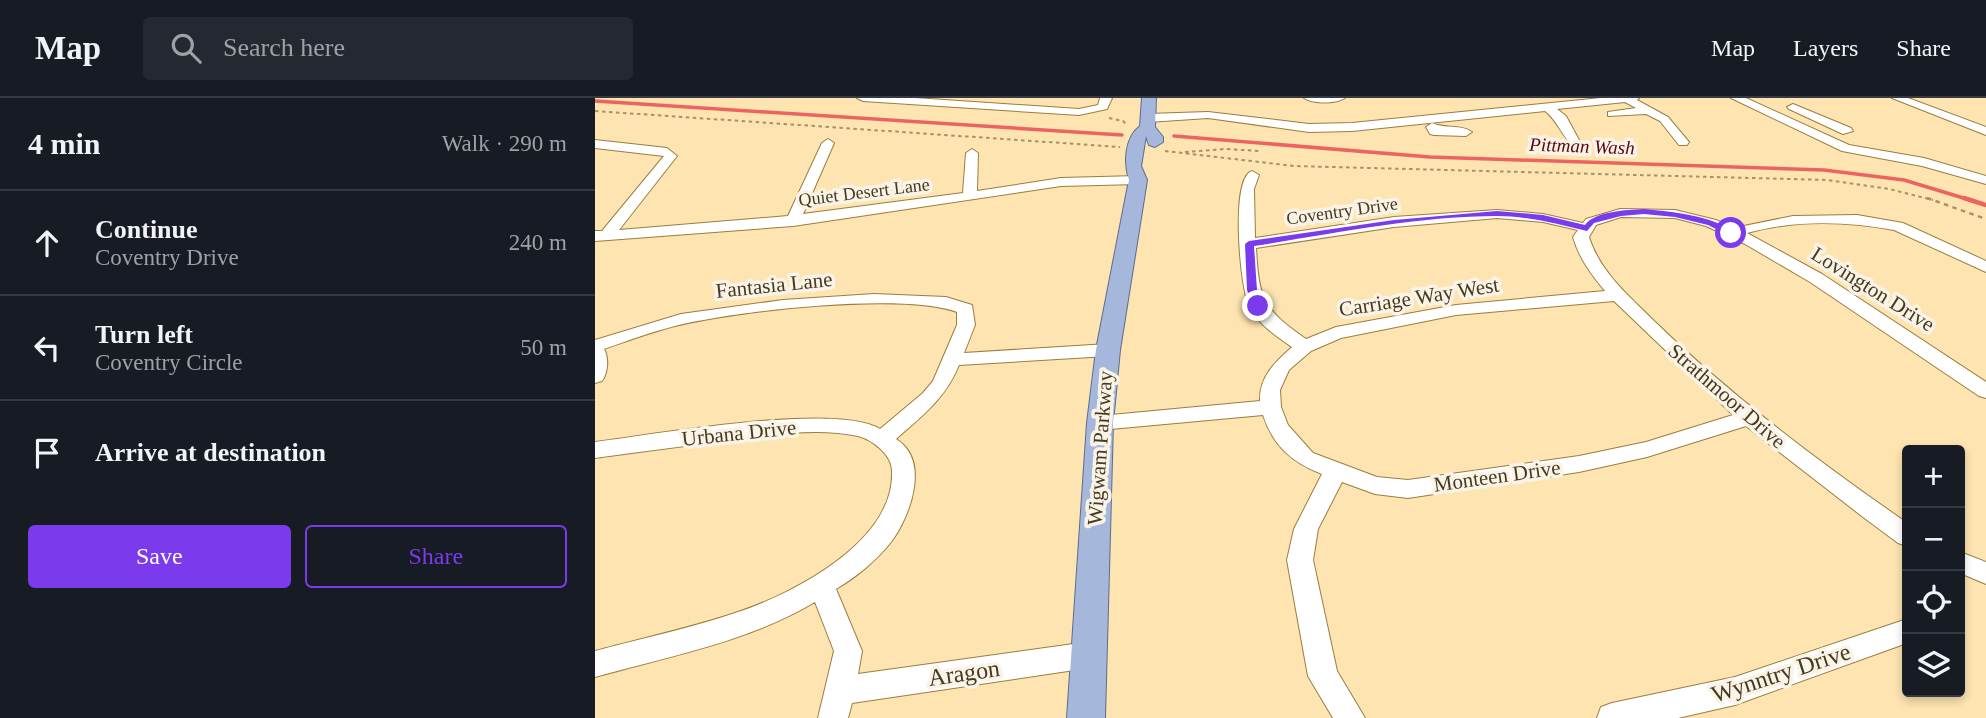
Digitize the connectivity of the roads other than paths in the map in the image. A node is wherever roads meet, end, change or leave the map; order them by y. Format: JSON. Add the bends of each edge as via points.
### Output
{"nodes":[{"id":1,"x":863,"y":98,"type":"edge"},
{"id":2,"x":1036,"y":98,"type":"edge"},
{"id":3,"x":1106,"y":98,"type":"edge"},
{"id":4,"x":1149,"y":98,"type":"edge"},
{"id":5,"x":1310,"y":98,"type":"edge"},
{"id":6,"x":1339,"y":98,"type":"edge"},
{"id":7,"x":1633,"y":98,"type":"edge"},
{"id":8,"x":1737,"y":98,"type":"edge"},
{"id":9,"x":1898,"y":98,"type":"edge"},
{"id":10,"x":891,"y":99,"type":"edge"},
{"id":11,"x":1627,"y":99,"type":"edge"},
{"id":12,"x":961,"y":101,"type":"edge"},
{"id":13,"x":1547,"y":107,"type":"junction"},
{"id":14,"x":1793,"y":107,"type":"dead end"},
{"id":15,"x":1028,"y":108,"type":"junction"},
{"id":16,"x":1648,"y":110,"type":"junction"},
{"id":17,"x":1599,"y":116,"type":"dead end"},
{"id":18,"x":1819,"y":119,"type":"junction"},
{"id":19,"x":1422,"y":120,"type":"junction"},
{"id":20,"x":1790,"y":122,"type":"junction"},
{"id":21,"x":1148,"y":123,"type":"junction"},
{"id":22,"x":1466,"y":131,"type":"dead end"},
{"id":23,"x":1847,"y":131,"type":"dead end"},
{"id":24,"x":1986,"y":131,"type":"edge"},
{"id":25,"x":1573,"y":140,"type":"dead end"},
{"id":26,"x":1683,"y":142,"type":"dead end"},
{"id":27,"x":828,"y":143,"type":"dead end"},
{"id":28,"x":595,"y":144,"type":"edge"},
{"id":29,"x":972,"y":153,"type":"dead end"},
{"id":30,"x":1151,"y":164,"type":"junction"},
{"id":31,"x":1252,"y":175,"type":"dead end"},
{"id":32,"x":1986,"y":180,"type":"edge"},
{"id":33,"x":970,"y":197,"type":"junction"},
{"id":34,"x":793,"y":221,"type":"junction"},
{"id":35,"x":1587,"y":228,"type":"junction"},
{"id":36,"x":1731,"y":233,"type":"junction"},
{"id":37,"x":601,"y":235,"type":"edge"},
{"id":38,"x":1249,"y":244,"type":"junction"},
{"id":39,"x":1986,"y":267,"type":"edge"},
{"id":40,"x":1618,"y":295,"type":"junction"},
{"id":41,"x":1304,"y":347,"type":"junction"},
{"id":42,"x":595,"y":349,"type":"edge"},
{"id":43,"x":1108,"y":350,"type":"junction"},
{"id":44,"x":951,"y":360,"type":"junction"},
{"id":45,"x":595,"y":377,"type":"edge"},
{"id":46,"x":1986,"y":391,"type":"edge"},
{"id":47,"x":1271,"y":407,"type":"junction"},
{"id":48,"x":1750,"y":417,"type":"junction"},
{"id":49,"x":1100,"y":423,"type":"junction"},
{"id":50,"x":881,"y":440,"type":"junction"},
{"id":51,"x":595,"y":450,"type":"edge"},
{"id":52,"x":1335,"y":472,"type":"junction"},
{"id":53,"x":1902,"y":532,"type":"edge"},
{"id":54,"x":1965,"y":564,"type":"edge"},
{"id":55,"x":1986,"y":573,"type":"edge"},
{"id":56,"x":821,"y":584,"type":"junction"},
{"id":57,"x":1902,"y":633,"type":"edge"},
{"id":58,"x":1088,"y":655,"type":"junction"},
{"id":59,"x":595,"y":664,"type":"edge"},
{"id":60,"x":837,"y":704,"type":"edge"},
{"id":61,"x":1086,"y":718,"type":"edge"},
{"id":62,"x":1349,"y":718,"type":"edge"},
{"id":63,"x":1612,"y":718,"type":"edge"}],
"edges":[{"from":1,"to":10,"type":"street"},
{"from":2,"to":15,"type":"street"},
{"from":3,"to":15,"type":"street","via":[[1096,110]]},
{"from":4,"to":21,"type":"main road","name":"Wigwam Parkway"},
{"from":5,"to":6,"type":"street"},
{"from":7,"to":11,"type":"street"},
{"from":8,"to":20,"type":"street"},
{"from":9,"to":24,"type":"street"},
{"from":10,"to":12,"type":"street"},
{"from":11,"to":13,"type":"street"},
{"from":11,"to":16,"type":"street"},
{"from":12,"to":15,"type":"street"},
{"from":13,"to":19,"type":"street","via":[[1475,110]]},
{"from":13,"to":25,"type":"street","via":[[1568,118]]},
{"from":14,"to":18,"type":"street"},
{"from":16,"to":17,"type":"street"},
{"from":16,"to":26,"type":"street","via":[[1664,119]]},
{"from":18,"to":20,"type":"street"},
{"from":18,"to":23,"type":"street"},
{"from":19,"to":21,"type":"street","via":[[1329,128],[1218,116]]},
{"from":19,"to":22,"type":"street","via":[[1434,131]]},
{"from":20,"to":32,"type":"street","via":[[1846,148],[1924,162]]},
{"from":21,"to":30,"type":"main road","name":"Wigwam Parkway","via":[[1155,137]]},
{"from":21,"to":30,"type":"main road","name":"Wigwam Parkway","via":[[1139,134],[1133,166]]},
{"from":27,"to":34,"type":"street"},
{"from":28,"to":37,"type":"street","via":[[671,156]]},
{"from":29,"to":33,"type":"street"},
{"from":30,"to":33,"type":"street","name":"Quiet Desert Lane"},
{"from":30,"to":43,"type":"main road","name":"Wigwam Parkway"},
{"from":31,"to":38,"type":"street","via":[[1247,189]]},
{"from":33,"to":34,"type":"street","name":"Quiet Desert Lane"},
{"from":34,"to":37,"type":"street","name":"Quiet Desert Lane"},
{"from":35,"to":36,"type":"street","via":[[1591,222],[1621,213],[1644,212],[1687,217]]},
{"from":35,"to":38,"type":"street","name":"Coventry Drive","via":[[1497,214],[1394,222]]},
{"from":35,"to":40,"type":"street","name":"Strathmoor Drive","via":[[1581,237],[1584,253]]},
{"from":36,"to":39,"type":"street","via":[[1762,223],[1801,220],[1891,224]]},
{"from":36,"to":46,"type":"street","name":"Lovington Drive","via":[[1817,278]]},
{"from":38,"to":41,"type":"street","via":[[1252,290],[1258,306],[1268,320]]},
{"from":40,"to":41,"type":"street","name":"Carriage Way West","via":[[1455,310],[1336,332]]},
{"from":40,"to":48,"type":"street","name":"Strathmoor Drive","via":[[1673,351]]},
{"from":41,"to":47,"type":"street","name":"Carriage Way West","via":[[1281,367],[1270,390]]},
{"from":42,"to":44,"type":"street","name":"Fantasia Lane","via":[[680,319],[842,300],[934,299],[966,309],[966,325]]},
{"from":42,"to":45,"type":"street","via":[[599,356]]},
{"from":43,"to":44,"type":"street"},
{"from":43,"to":49,"type":"main road","name":"Wigwam Parkway"},
{"from":44,"to":50,"type":"street","via":[[942,383],[929,398]]},
{"from":47,"to":49,"type":"street"},
{"from":47,"to":52,"type":"street","name":"Monteen Drive","via":[[1278,428],[1305,459]]},
{"from":48,"to":52,"type":"street","name":"Monteen Drive","via":[[1647,449],[1579,464],[1408,489],[1375,485]]},
{"from":48,"to":53,"type":"street","name":"Strathmoor Drive"},
{"from":49,"to":58,"type":"main road","name":"Wigwam Parkway"},
{"from":50,"to":51,"type":"street","name":"Urbana Drive","via":[[866,430],[775,427]]},
{"from":50,"to":56,"type":"street","via":[[895,448],[904,468],[903,495],[882,536],[841,573]]},
{"from":52,"to":62,"type":"street","via":[[1306,529],[1300,560],[1323,677]]},
{"from":54,"to":55,"type":"street"},
{"from":56,"to":59,"type":"street","via":[[741,624]]},
{"from":56,"to":60,"type":"street","via":[[848,651]]},
{"from":57,"to":63,"type":"street","name":"Wynntry Drive","via":[[1735,691]]},
{"from":58,"to":60,"type":"street","name":"Aragon"},
{"from":58,"to":61,"type":"main road","name":"Wigwam Parkway"}]}
